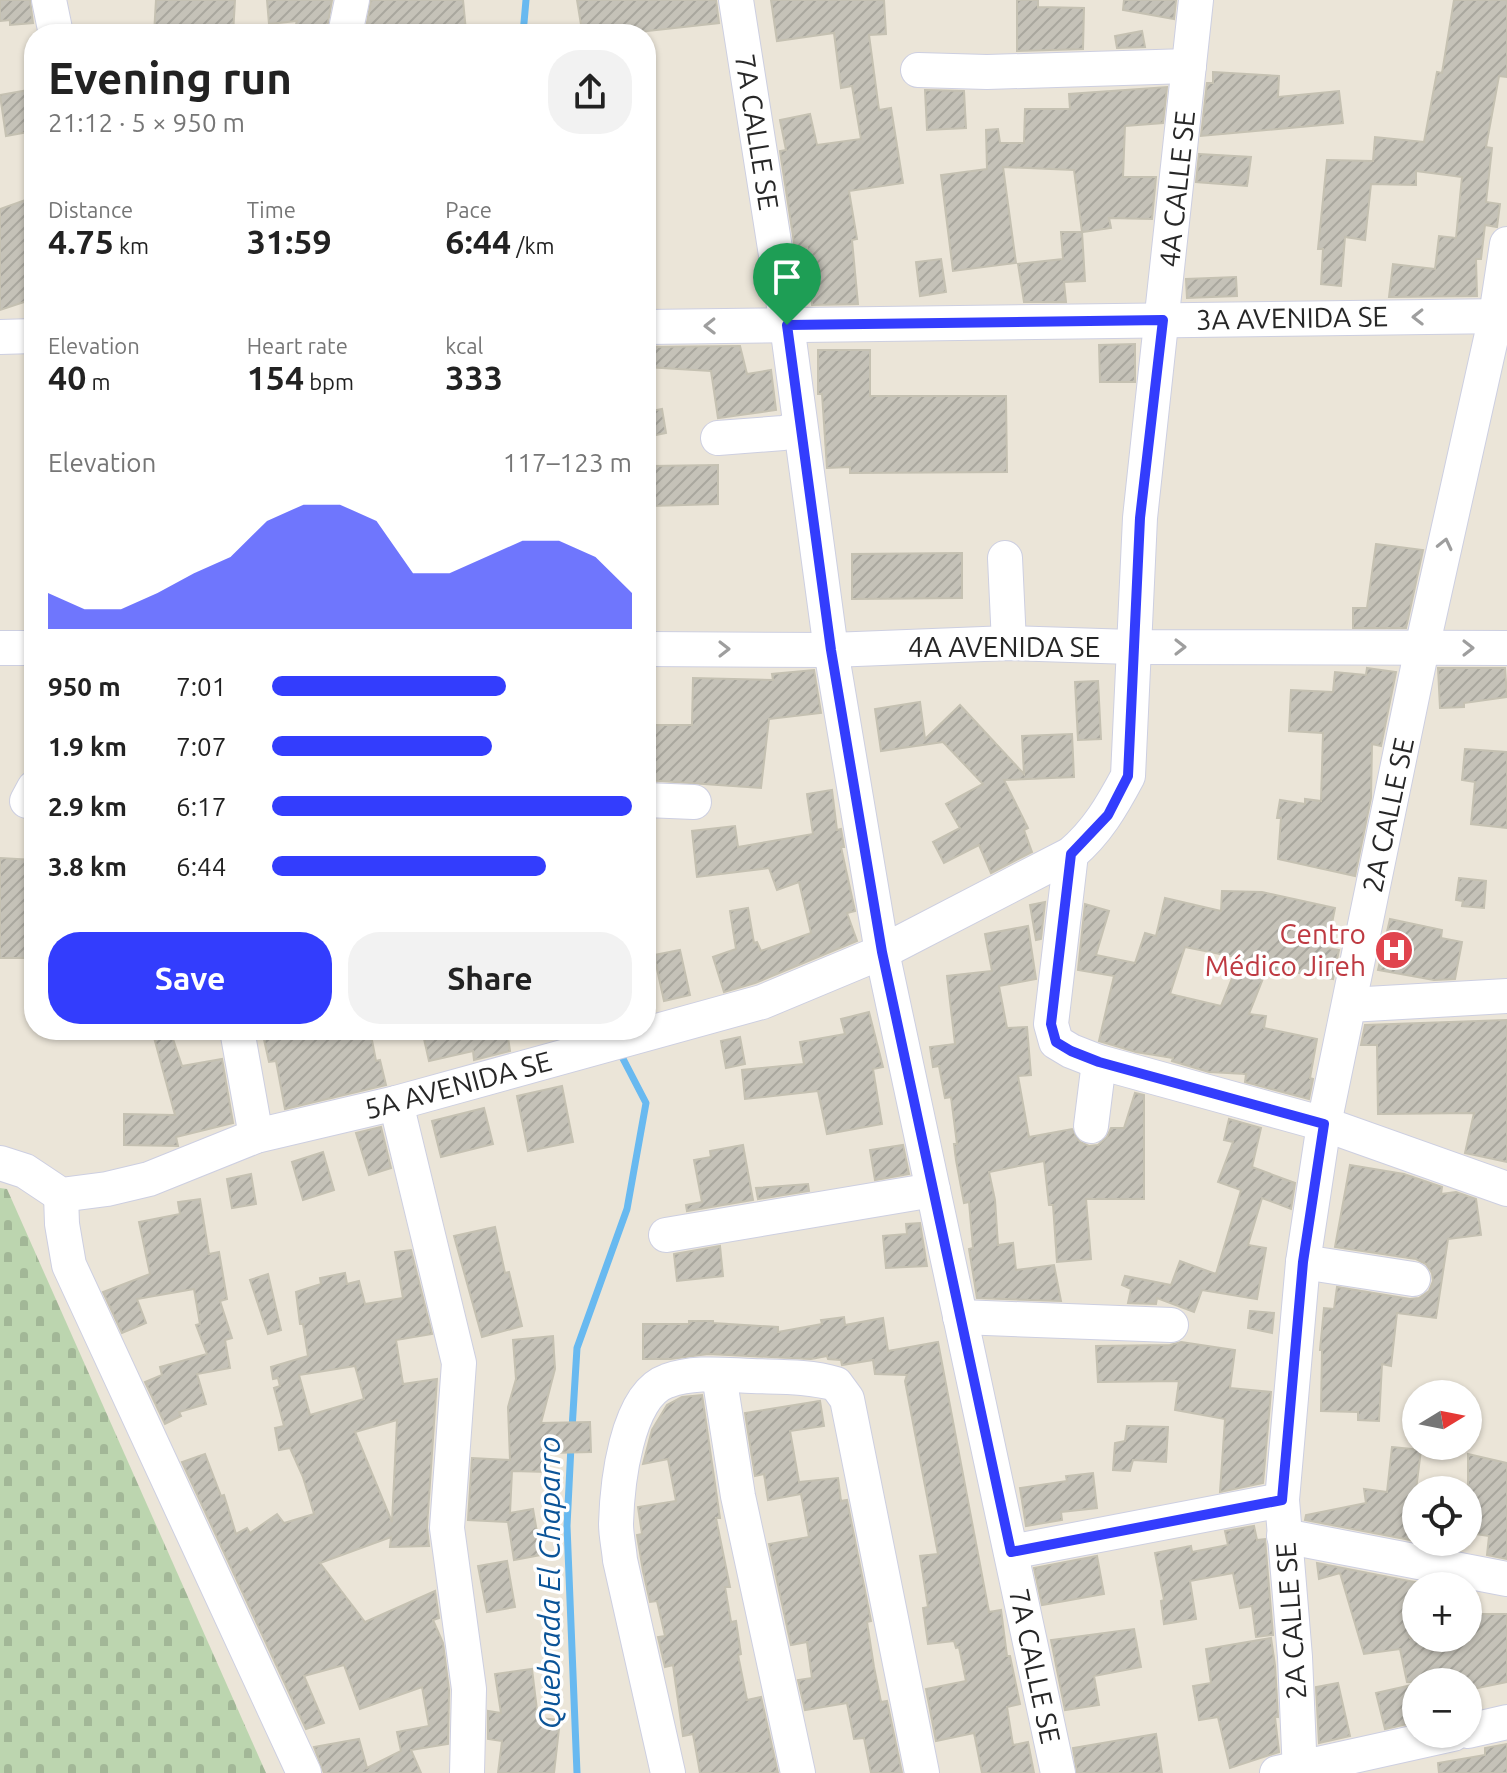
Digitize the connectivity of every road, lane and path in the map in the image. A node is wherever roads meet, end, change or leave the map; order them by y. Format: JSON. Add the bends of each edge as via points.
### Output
{"nodes":[{"id":1,"x":49,"y":0,"type":"edge"},
{"id":2,"x":352,"y":0,"type":"edge"},
{"id":3,"x":736,"y":0,"type":"edge"},
{"id":4,"x":1196,"y":0,"type":"edge"},
{"id":5,"x":54,"y":24,"type":"edge"},
{"id":6,"x":347,"y":24,"type":"edge"},
{"id":7,"x":1189,"y":66,"type":"junction"},
{"id":8,"x":918,"y":70,"type":"dead end"},
{"id":9,"x":1507,"y":244,"type":"edge"},
{"id":10,"x":1502,"y":316,"type":"edge"},
{"id":11,"x":1163,"y":320,"type":"junction"},
{"id":12,"x":787,"y":325,"type":"junction"},
{"id":13,"x":656,"y":327,"type":"edge"},
{"id":14,"x":24,"y":336,"type":"edge"},
{"id":15,"x":0,"y":337,"type":"edge"},
{"id":16,"x":800,"y":428,"type":"junction"},
{"id":17,"x":718,"y":438,"type":"dead end"},
{"id":18,"x":1005,"y":558,"type":"dead end"},
{"id":19,"x":1009,"y":643,"type":"junction"},
{"id":20,"x":1132,"y":647,"type":"junction"},
{"id":21,"x":0,"y":648,"type":"edge"},
{"id":22,"x":24,"y":648,"type":"edge"},
{"id":23,"x":1422,"y":648,"type":"junction"},
{"id":24,"x":1507,"y":648,"type":"edge"},
{"id":25,"x":656,"y":649,"type":"edge"},
{"id":26,"x":831,"y":650,"type":"junction"},
{"id":27,"x":656,"y":800,"type":"edge"},
{"id":28,"x":694,"y":802,"type":"dead end"},
{"id":29,"x":1078,"y":849,"type":"junction"},
{"id":30,"x":882,"y":952,"type":"junction"},
{"id":31,"x":1507,"y":996,"type":"edge"},
{"id":32,"x":1349,"y":1005,"type":"junction"},
{"id":33,"x":656,"y":1031,"type":"edge"},
{"id":34,"x":239,"y":1040,"type":"edge"},
{"id":35,"x":624,"y":1040,"type":"edge"},
{"id":36,"x":1085,"y":1056,"type":"junction"},
{"id":37,"x":396,"y":1103,"type":"junction"},
{"id":38,"x":1324,"y":1124,"type":"junction"},
{"id":39,"x":1091,"y":1126,"type":"dead end"},
{"id":40,"x":256,"y":1136,"type":"junction"},
{"id":41,"x":0,"y":1163,"type":"edge"},
{"id":42,"x":1507,"y":1189,"type":"edge"},
{"id":43,"x":933,"y":1190,"type":"junction"},
{"id":44,"x":61,"y":1195,"type":"junction"},
{"id":45,"x":666,"y":1235,"type":"dead end"},
{"id":46,"x":1303,"y":1262,"type":"junction"},
{"id":47,"x":1413,"y":1279,"type":"dead end"},
{"id":48,"x":960,"y":1317,"type":"junction"},
{"id":49,"x":1171,"y":1325,"type":"dead end"},
{"id":50,"x":719,"y":1375,"type":"junction"},
{"id":51,"x":1282,"y":1500,"type":"junction"},
{"id":52,"x":1284,"y":1536,"type":"junction"},
{"id":53,"x":1011,"y":1552,"type":"junction"},
{"id":54,"x":1507,"y":1579,"type":"edge"},
{"id":55,"x":1507,"y":1722,"type":"edge"},
{"id":56,"x":1482,"y":1728,"type":"edge"},
{"id":57,"x":1402,"y":1746,"type":"edge"},
{"id":58,"x":1293,"y":1772,"type":"edge"},
{"id":59,"x":304,"y":1773,"type":"edge"},
{"id":60,"x":467,"y":1773,"type":"edge"},
{"id":61,"x":668,"y":1773,"type":"edge"},
{"id":62,"x":798,"y":1773,"type":"edge"},
{"id":63,"x":922,"y":1773,"type":"edge"},
{"id":64,"x":1058,"y":1773,"type":"edge"}],
"edges":[{"from":1,"to":5,"type":"street"},
{"from":2,"to":6,"type":"street"},
{"from":3,"to":12,"type":"street","name":"7A CALLE SE"},
{"from":4,"to":7,"type":"street","name":"4A CALLE SE"},
{"from":7,"to":8,"type":"street"},
{"from":7,"to":11,"type":"street","name":"4A CALLE SE"},
{"from":9,"to":10,"type":"street","name":"2A CALLE SE"},
{"from":10,"to":11,"type":"street","name":"3A AVENIDA SE","one_way":true},
{"from":23,"to":10,"type":"street","name":"2A CALLE SE","one_way":true},
{"from":11,"to":12,"type":"street","name":"3A AVENIDA SE"},
{"from":11,"to":20,"type":"street","name":"4A CALLE SE","via":[[1140,518]]},
{"from":12,"to":13,"type":"street","name":"3A AVENIDA SE","one_way":true},
{"from":12,"to":16,"type":"street","name":"7A CALLE SE"},
{"from":14,"to":15,"type":"street"},
{"from":16,"to":17,"type":"street"},
{"from":16,"to":26,"type":"street","name":"7A CALLE SE"},
{"from":18,"to":19,"type":"street"},
{"from":19,"to":20,"type":"street","name":"4A AVENIDA SE"},
{"from":19,"to":26,"type":"street","name":"4A AVENIDA SE"},
{"from":20,"to":23,"type":"street","name":"4A AVENIDA SE","one_way":true},
{"from":20,"to":29,"type":"street","name":"4A CALLE SE","via":[[1128,776],[1108,815]]},
{"from":21,"to":22,"type":"street"},
{"from":23,"to":24,"type":"street","name":"4A AVENIDA SE","one_way":true},
{"from":23,"to":32,"type":"street","name":"2A CALLE SE"},
{"from":25,"to":26,"type":"street","name":"4A AVENIDA SE","one_way":true},
{"from":26,"to":30,"type":"street","name":"7A CALLE SE"},
{"from":27,"to":28,"type":"street"},
{"from":29,"to":30,"type":"street","name":"5A AVENIDA SE"},
{"from":29,"to":36,"type":"street","via":[[1051,1024],[1056,1042]]},
{"from":30,"to":33,"type":"street","name":"5A AVENIDA SE","via":[[762,1002]]},
{"from":30,"to":43,"type":"street","name":"7A CALLE SE"},
{"from":31,"to":32,"type":"street"},
{"from":32,"to":38,"type":"street","name":"2A CALLE SE"},
{"from":34,"to":40,"type":"street"},
{"from":35,"to":37,"type":"street","name":"5A AVENIDA SE"},
{"from":36,"to":38,"type":"street"},
{"from":36,"to":39,"type":"street"},
{"from":37,"to":40,"type":"street","name":"5A AVENIDA SE"},
{"from":37,"to":60,"type":"street","via":[[459,1363],[447,1528],[469,1689]]},
{"from":38,"to":42,"type":"street"},
{"from":38,"to":46,"type":"street","name":"2A CALLE SE"},
{"from":40,"to":44,"type":"street","name":"5A AVENIDA SE","via":[[149,1179]]},
{"from":41,"to":44,"type":"street","via":[[25,1171]]},
{"from":43,"to":45,"type":"street"},
{"from":43,"to":48,"type":"street","name":"7A CALLE SE"},
{"from":44,"to":59,"type":"street","via":[[69,1265]]},
{"from":46,"to":47,"type":"street"},
{"from":46,"to":51,"type":"street","name":"2A CALLE SE"},
{"from":48,"to":49,"type":"street"},
{"from":48,"to":53,"type":"street","name":"7A CALLE SE"},
{"from":50,"to":61,"type":"street","via":[[664,1381],[644,1400],[630,1430],[620,1478],[620,1560]]},
{"from":50,"to":62,"type":"street","via":[[738,1496]]},
{"from":50,"to":63,"type":"street","via":[[816,1378],[836,1384],[847,1399]]},
{"from":51,"to":52,"type":"street","name":"2A CALLE SE"},
{"from":51,"to":53,"type":"street"},
{"from":52,"to":54,"type":"street"},
{"from":52,"to":58,"type":"street","name":"2A CALLE SE"},
{"from":53,"to":64,"type":"street","name":"7A CALLE SE"},
{"from":55,"to":56,"type":"street"},
{"from":57,"to":58,"type":"street"}]}
